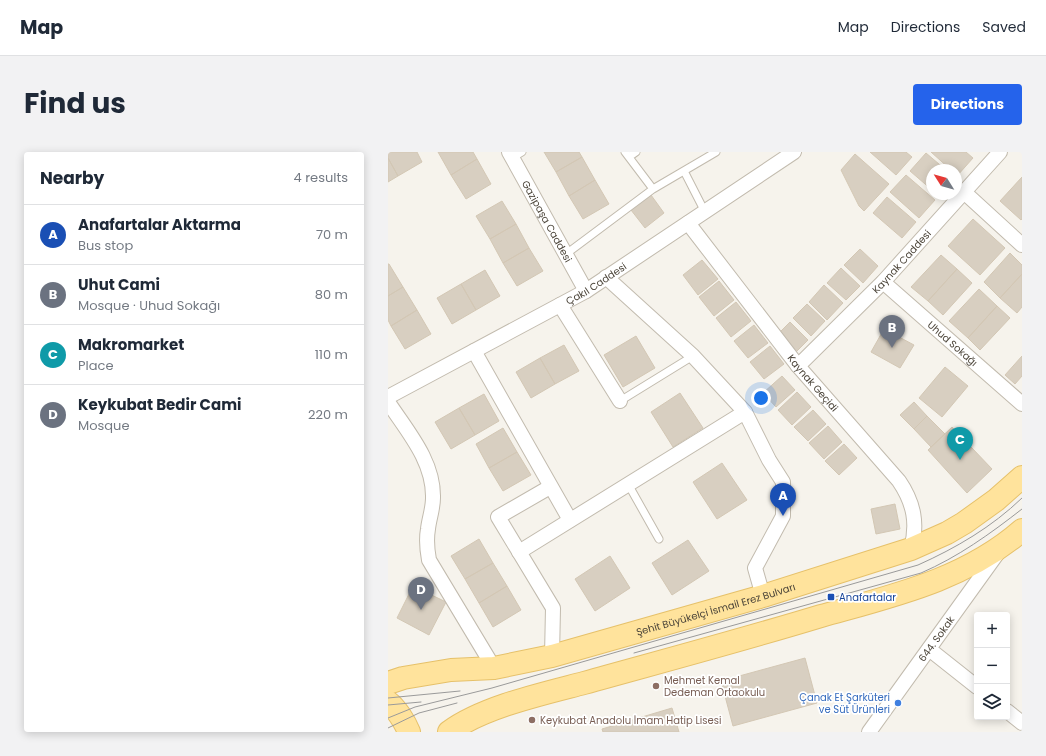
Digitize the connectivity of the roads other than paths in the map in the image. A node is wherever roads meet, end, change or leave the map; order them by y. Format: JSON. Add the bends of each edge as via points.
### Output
{"nodes":[{"id":1,"x":636,"y":152,"type":"edge"},
{"id":2,"x":716,"y":152,"type":"edge"},
{"id":3,"x":794,"y":152,"type":"edge"},
{"id":4,"x":1000,"y":152,"type":"edge"},
{"id":5,"x":514,"y":154,"type":"edge"},
{"id":6,"x":627,"y":154,"type":"edge"},
{"id":7,"x":684,"y":171,"type":"junction"},
{"id":8,"x":653,"y":188,"type":"junction"},
{"id":9,"x":964,"y":192,"type":"junction"},
{"id":10,"x":705,"y":212,"type":"junction"},
{"id":11,"x":688,"y":223,"type":"junction"},
{"id":12,"x":1022,"y":245,"type":"edge"},
{"id":13,"x":566,"y":254,"type":"junction"},
{"id":14,"x":606,"y":277,"type":"junction"},
{"id":15,"x":883,"y":282,"type":"junction"},
{"id":16,"x":586,"y":290,"type":"junction"},
{"id":17,"x":560,"y":305,"type":"junction"},
{"id":18,"x":474,"y":351,"type":"junction"},
{"id":19,"x":693,"y":356,"type":"junction"},
{"id":20,"x":798,"y":366,"type":"junction"},
{"id":21,"x":388,"y":397,"type":"edge"},
{"id":22,"x":620,"y":401,"type":"joint"},
{"id":23,"x":388,"y":402,"type":"edge"},
{"id":24,"x":1022,"y":404,"type":"edge"},
{"id":25,"x":745,"y":412,"type":"junction"},
{"id":26,"x":1022,"y":477,"type":"edge"},
{"id":27,"x":628,"y":484,"type":"junction"},
{"id":28,"x":550,"y":487,"type":"junction"},
{"id":29,"x":570,"y":520,"type":"junction"},
{"id":30,"x":1016,"y":536,"type":"edge"},
{"id":31,"x":659,"y":539,"type":"dead end"},
{"id":32,"x":911,"y":549,"type":"junction"},
{"id":33,"x":519,"y":552,"type":"junction"},
{"id":34,"x":763,"y":596,"type":"junction"},
{"id":35,"x":929,"y":649,"type":"junction"},
{"id":36,"x":552,"y":656,"type":"junction"},
{"id":37,"x":494,"y":668,"type":"junction"},
{"id":38,"x":388,"y":683,"type":"edge"},
{"id":39,"x":974,"y":685,"type":"edge"},
{"id":40,"x":388,"y":702,"type":"edge"},
{"id":41,"x":1010,"y":713,"type":"edge"},
{"id":42,"x":1022,"y":723,"type":"edge"},
{"id":43,"x":409,"y":732,"type":"edge"},
{"id":44,"x":449,"y":732,"type":"edge"},
{"id":45,"x":869,"y":732,"type":"edge"}],
"edges":[{"from":1,"to":6,"type":"lane"},
{"from":2,"to":7,"type":"lane"},
{"from":3,"to":10,"type":"street","name":"Çakıl Caddesi"},
{"from":4,"to":9,"type":"street","name":"Kaynak Caddesi"},
{"from":5,"to":13,"type":"street","name":"Gazipaşa Caddesi"},
{"from":6,"to":8,"type":"lane"},
{"from":7,"to":8,"type":"lane"},
{"from":7,"to":10,"type":"lane"},
{"from":8,"to":13,"type":"lane"},
{"from":9,"to":12,"type":"street"},
{"from":9,"to":15,"type":"street","name":"Kaynak Caddesi"},
{"from":10,"to":11,"type":"street","name":"Çakıl Caddesi"},
{"from":11,"to":14,"type":"street","name":"Çakıl Caddesi"},
{"from":11,"to":20,"type":"street","name":"Kaynak Geçidi"},
{"from":13,"to":16,"type":"street","name":"Gazipaşa Caddesi"},
{"from":14,"to":16,"type":"street","name":"Çakıl Caddesi"},
{"from":14,"to":19,"type":"street"},
{"from":15,"to":20,"type":"street","name":"Kaynak Caddesi"},
{"from":15,"to":24,"type":"street","name":"Uhud Sokağı"},
{"from":16,"to":17,"type":"street","name":"Çakıl Caddesi"},
{"from":17,"to":18,"type":"street","name":"Çakıl Caddesi"},
{"from":17,"to":22,"type":"street"},
{"from":18,"to":21,"type":"street","name":"Çakıl Caddesi"},
{"from":18,"to":28,"type":"street"},
{"from":19,"to":22,"type":"lane"},
{"from":19,"to":25,"type":"street"},
{"from":20,"to":32,"type":"street","name":"Kaynak Geçidi","via":[[905,490],[915,519]]},
{"from":23,"to":37,"type":"street","via":[[422,454],[430,472],[433,500],[427,539],[429,560]]},
{"from":25,"to":27,"type":"street"},
{"from":25,"to":34,"type":"street","via":[[783,482],[783,516],[755,568]]},
{"from":26,"to":32,"type":"main road","name":"Şehit Büyükelçi İsmail Erez Bulvarı","via":[[964,523]]},
{"from":27,"to":29,"type":"street"},
{"from":27,"to":31,"type":"lane"},
{"from":28,"to":29,"type":"street"},
{"from":28,"to":33,"type":"street","via":[[498,517]]},
{"from":29,"to":33,"type":"street"},
{"from":30,"to":35,"type":"street","name":"644. Sokak"},
{"from":30,"to":44,"type":"main road","via":[[968,567],[921,587],[524,700],[478,715]]},
{"from":32,"to":34,"type":"main road","name":"Şehit Büyükelçi İsmail Erez Bulvarı"},
{"from":33,"to":36,"type":"street","via":[[553,608]]},
{"from":34,"to":36,"type":"main road","name":"Şehit Büyükelçi İsmail Erez Bulvarı"},
{"from":35,"to":39,"type":"street"},
{"from":35,"to":45,"type":"street","name":"644. Sokak"},
{"from":36,"to":37,"type":"main road","name":"Şehit Büyükelçi İsmail Erez Bulvarı"},
{"from":37,"to":38,"type":"main road","name":"Şehit Büyükelçi İsmail Erez Bulvarı","via":[[451,670]]},
{"from":40,"to":43,"type":"main road"},
{"from":41,"to":42,"type":"street"}]}
